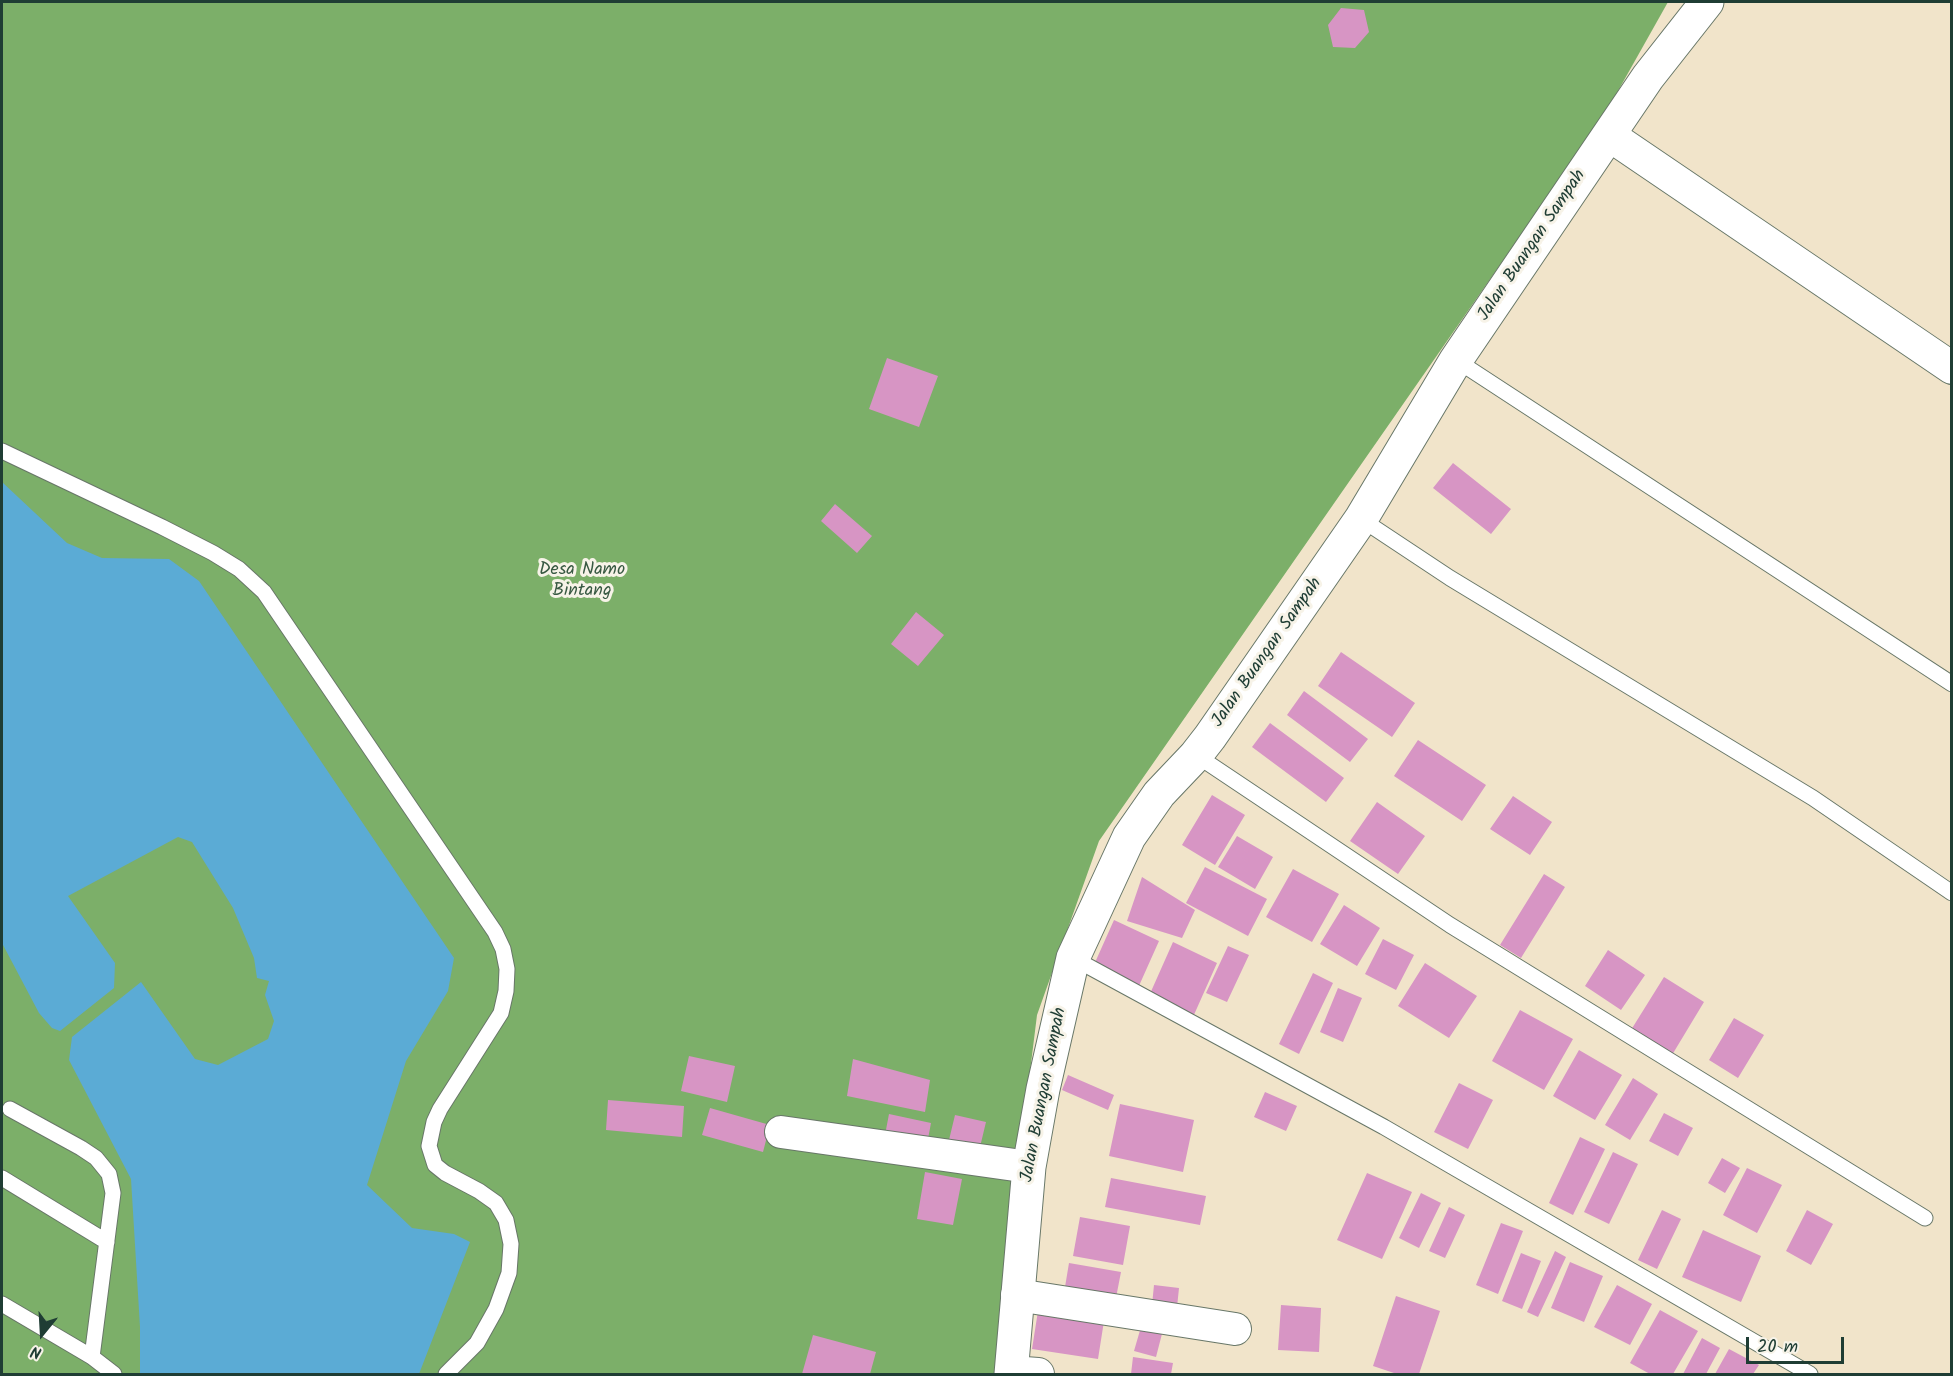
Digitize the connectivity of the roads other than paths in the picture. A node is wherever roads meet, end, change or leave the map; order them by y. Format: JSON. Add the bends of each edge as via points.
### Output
{"nodes":[{"id":1,"x":1707,"y":2,"type":"edge"},
{"id":2,"x":1609,"y":135,"type":"junction"},
{"id":3,"x":1456,"y":360,"type":"junction"},
{"id":4,"x":1952,"y":368,"type":"edge"},
{"id":5,"x":2,"y":451,"type":"edge"},
{"id":6,"x":1361,"y":519,"type":"junction"},
{"id":7,"x":1952,"y":684,"type":"edge"},
{"id":8,"x":1196,"y":755,"type":"junction"},
{"id":9,"x":1952,"y":893,"type":"edge"},
{"id":10,"x":1073,"y":958,"type":"junction"},
{"id":11,"x":10,"y":1109,"type":"dead end"},
{"id":12,"x":781,"y":1132,"type":"dead end"},
{"id":13,"x":1029,"y":1167,"type":"junction"},
{"id":14,"x":2,"y":1178,"type":"edge"},
{"id":15,"x":1925,"y":1218,"type":"dead end"},
{"id":16,"x":106,"y":1242,"type":"junction"},
{"id":17,"x":1017,"y":1295,"type":"junction"},
{"id":18,"x":2,"y":1304,"type":"edge"},
{"id":19,"x":1235,"y":1329,"type":"dead end"},
{"id":20,"x":93,"y":1357,"type":"junction"},
{"id":21,"x":114,"y":1374,"type":"edge"},
{"id":22,"x":446,"y":1374,"type":"edge"},
{"id":23,"x":1020,"y":1374,"type":"edge"},
{"id":24,"x":1810,"y":1374,"type":"edge"}],
"edges":[{"from":1,"to":2,"type":"street","name":"Jalan Buangan Sampah","via":[[1648,77]]},
{"from":2,"to":3,"type":"street","name":"Jalan Buangan Sampah"},
{"from":2,"to":4,"type":"street"},
{"from":3,"to":6,"type":"street","name":"Jalan Buangan Sampah"},
{"from":3,"to":7,"type":"lane"},
{"from":5,"to":22,"type":"lane","via":[[213,553],[239,569],[264,592],[503,949],[507,991],[501,1013],[440,1109],[429,1146],[435,1165],[496,1203],[506,1220],[511,1244],[509,1273],[496,1309],[477,1343]]},
{"from":6,"to":8,"type":"street","name":"Jalan Buangan Sampah"},
{"from":6,"to":9,"type":"lane","via":[[1450,578],[1813,798]]},
{"from":8,"to":10,"type":"street","name":"Jalan Buangan Sampah","via":[[1159,794],[1129,837]]},
{"from":8,"to":15,"type":"lane","via":[[1450,925]]},
{"from":10,"to":13,"type":"street","name":"Jalan Buangan Sampah"},
{"from":10,"to":24,"type":"lane","via":[[1384,1127]]},
{"from":11,"to":16,"type":"lane","via":[[81,1148],[109,1174],[113,1193]]},
{"from":12,"to":13,"type":"street"},
{"from":13,"to":17,"type":"street","name":"Jalan Buangan Sampah"},
{"from":14,"to":16,"type":"lane"},
{"from":16,"to":20,"type":"lane"},
{"from":17,"to":19,"type":"street"},
{"from":17,"to":23,"type":"street","name":"Jalan Buangan Sampah"},
{"from":18,"to":20,"type":"lane"},
{"from":20,"to":21,"type":"lane"}]}
